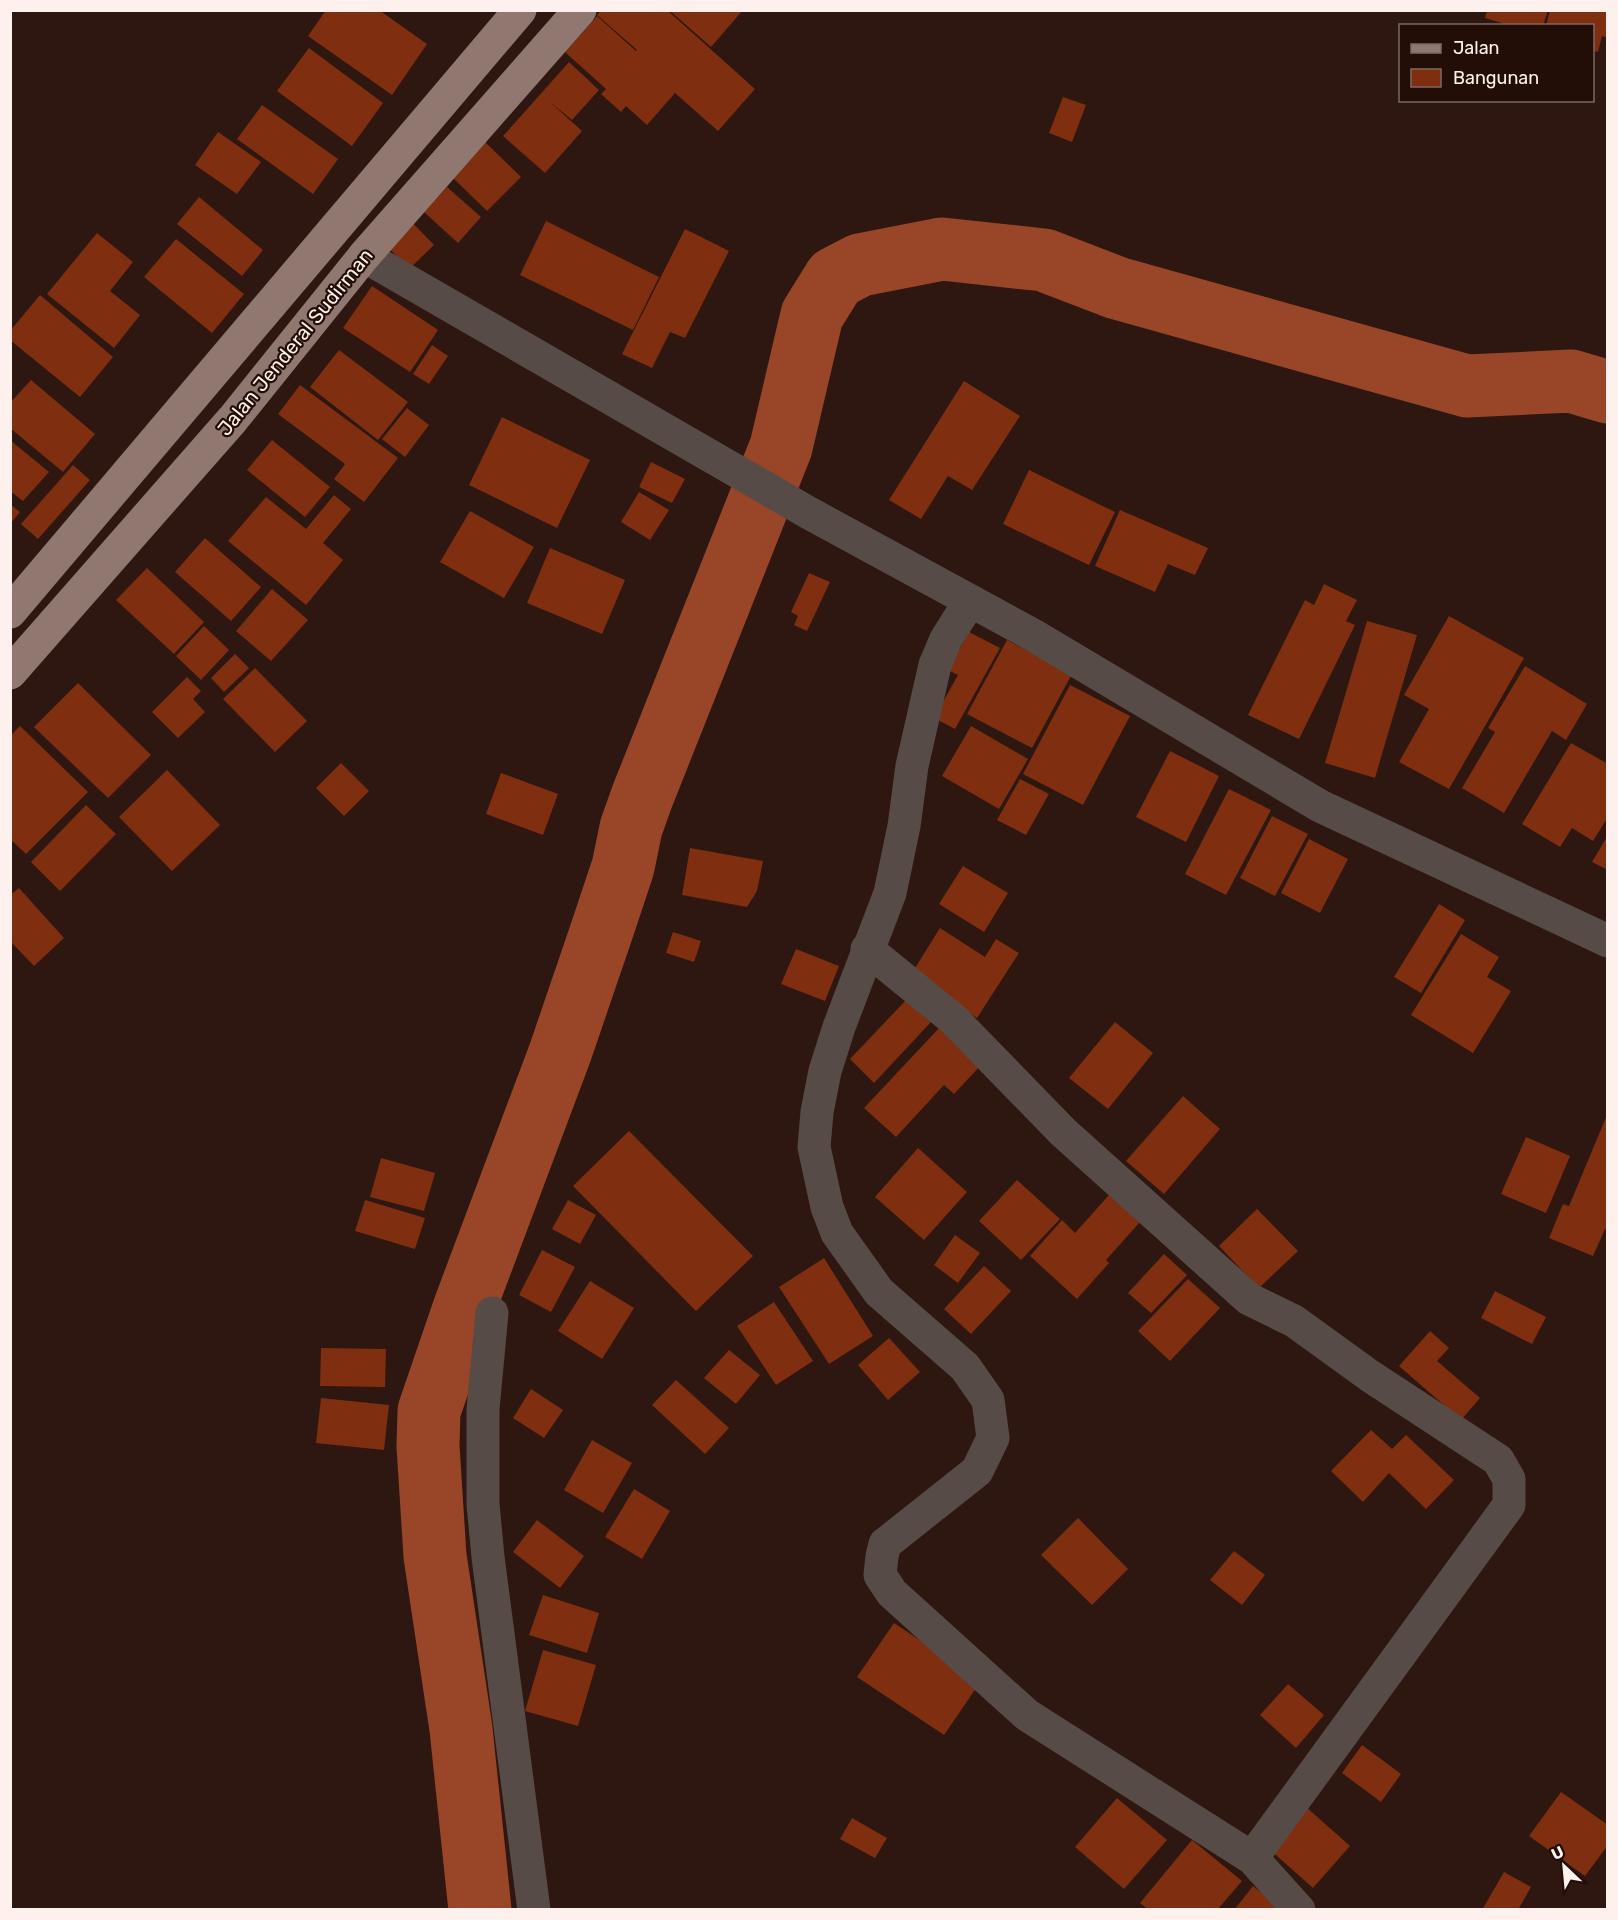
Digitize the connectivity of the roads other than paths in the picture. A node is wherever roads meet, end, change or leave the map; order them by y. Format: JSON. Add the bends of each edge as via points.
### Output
{"nodes":[{"id":1,"x":580,"y":10,"type":"edge"},
{"id":2,"x":518,"y":13,"type":"edge"},
{"id":3,"x":550,"y":45,"type":"junction"},
{"id":4,"x":364,"y":256,"type":"junction"},
{"id":5,"x":970,"y":601,"type":"junction"},
{"id":6,"x":10,"y":612,"type":"edge"},
{"id":7,"x":10,"y":673,"type":"edge"},
{"id":8,"x":1608,"y":941,"type":"edge"},
{"id":9,"x":867,"y":949,"type":"junction"},
{"id":10,"x":492,"y":1313,"type":"dead end"},
{"id":11,"x":1252,"y":1858,"type":"junction"},
{"id":12,"x":534,"y":1910,"type":"edge"},
{"id":13,"x":1299,"y":1910,"type":"edge"}],
"edges":[{"from":1,"to":3,"type":"main road","name":"Jalan Jenderal Sudirman"},
{"from":2,"to":3,"type":"main road"},
{"from":2,"to":6,"type":"main road","name":"Jalan Jenderal Sudirman"},
{"from":3,"to":4,"type":"main road","name":"Jalan Jenderal Sudirman"},
{"from":4,"to":5,"type":"street","via":[[809,513]]},
{"from":4,"to":7,"type":"main road","name":"Jalan Jenderal Sudirman","via":[[233,419]]},
{"from":5,"to":8,"type":"street","via":[[1320,806]]},
{"from":5,"to":9,"type":"street","via":[[935,664],[890,893]]},
{"from":9,"to":11,"type":"street","via":[[825,1071],[817,1112],[814,1147],[827,1207],[837,1233],[879,1292],[965,1367],[988,1400],[993,1438],[977,1471],[885,1544],[880,1575],[913,1613],[1027,1715]]},
{"from":9,"to":11,"type":"street","via":[[953,1019],[1063,1132],[1249,1299],[1294,1321],[1498,1460],[1509,1479],[1509,1504]]},
{"from":10,"to":12,"type":"street","via":[[483,1409],[483,1504]]},
{"from":11,"to":13,"type":"street"}]}
